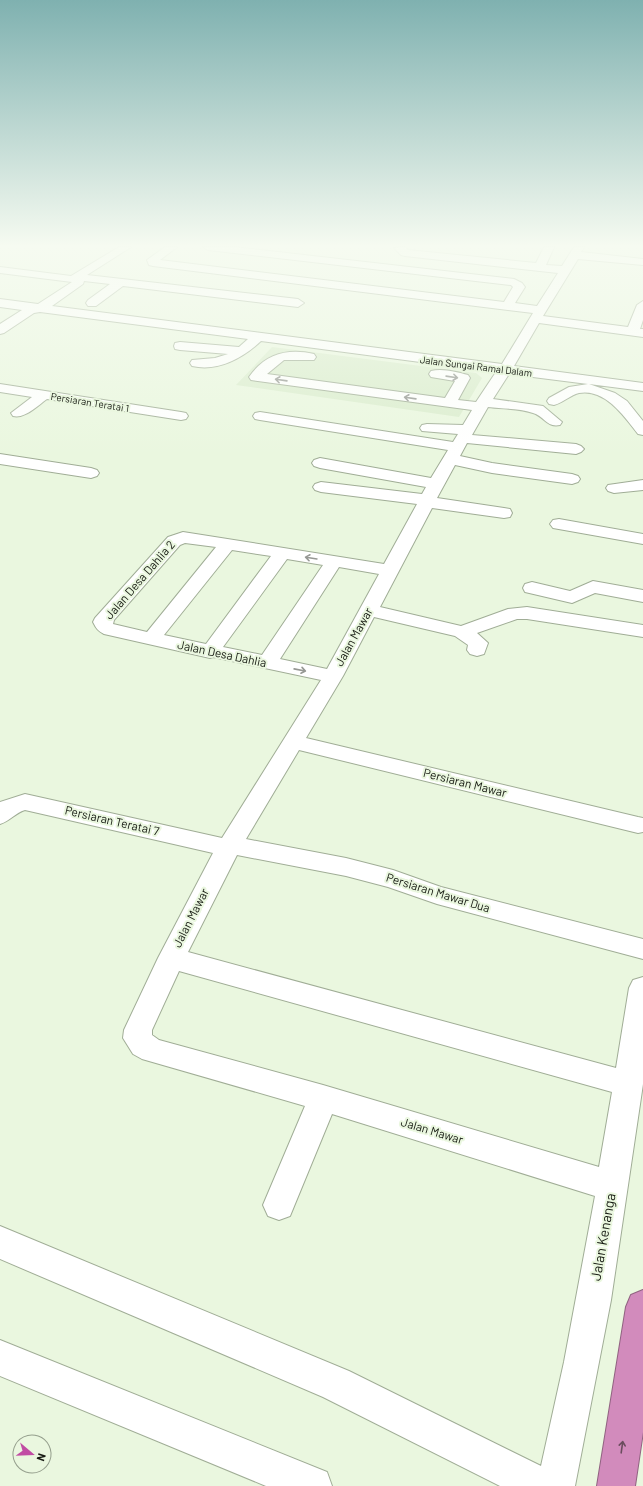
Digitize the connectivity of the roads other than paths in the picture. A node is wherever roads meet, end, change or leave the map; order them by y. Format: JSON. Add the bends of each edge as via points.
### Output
{"nodes":[{"id":1,"x":22,"y":316,"type":"edge"},
{"id":2,"x":100,"y":316,"type":"edge"},
{"id":3,"x":537,"y":316,"type":"edge"},
{"id":4,"x":546,"y":316,"type":"edge"},
{"id":5,"x":641,"y":316,"type":"edge"},
{"id":6,"x":0,"y":330,"type":"edge"},
{"id":7,"x":638,"y":332,"type":"edge"},
{"id":8,"x":258,"y":337,"type":"junction"},
{"id":9,"x":282,"y":340,"type":"junction"},
{"id":10,"x":180,"y":346,"type":"dead end"},
{"id":11,"x":291,"y":351,"type":"junction"},
{"id":12,"x":242,"y":352,"type":"junction"},
{"id":13,"x":319,"y":352,"type":"junction"},
{"id":14,"x":198,"y":363,"type":"dead end"},
{"id":15,"x":426,"y":373,"type":"dead end"},
{"id":16,"x":643,"y":376,"type":"edge"},
{"id":17,"x":573,"y":378,"type":"junction"},
{"id":18,"x":495,"y":384,"type":"junction"},
{"id":19,"x":643,"y":387,"type":"edge"},
{"id":20,"x":0,"y":388,"type":"edge"},
{"id":21,"x":588,"y":388,"type":"junction"},
{"id":22,"x":44,"y":394,"type":"junction"},
{"id":23,"x":554,"y":401,"type":"dead end"},
{"id":24,"x":449,"y":404,"type":"junction"},
{"id":25,"x":18,"y":413,"type":"dead end"},
{"id":26,"x":181,"y":416,"type":"dead end"},
{"id":27,"x":260,"y":416,"type":"dead end"},
{"id":28,"x":555,"y":422,"type":"dead end"},
{"id":29,"x":427,"y":428,"type":"dead end"},
{"id":30,"x":643,"y":431,"type":"edge"},
{"id":31,"x":460,"y":444,"type":"junction"},
{"id":32,"x":576,"y":449,"type":"dead end"},
{"id":33,"x":0,"y":459,"type":"edge"},
{"id":34,"x":320,"y":463,"type":"dead end"},
{"id":35,"x":91,"y":474,"type":"dead end"},
{"id":36,"x":572,"y":479,"type":"dead end"},
{"id":37,"x":643,"y":484,"type":"edge"},
{"id":38,"x":321,"y":487,"type":"dead end"},
{"id":39,"x":614,"y":488,"type":"dead end"},
{"id":40,"x":430,"y":495,"type":"junction"},
{"id":41,"x":504,"y":513,"type":"dead end"},
{"id":42,"x":559,"y":524,"type":"dead end"},
{"id":43,"x":643,"y":539,"type":"edge"},
{"id":44,"x":228,"y":544,"type":"junction"},
{"id":45,"x":282,"y":553,"type":"junction"},
{"id":46,"x":334,"y":561,"type":"junction"},
{"id":47,"x":390,"y":570,"type":"junction"},
{"id":48,"x":532,"y":588,"type":"dead end"},
{"id":49,"x":643,"y":596,"type":"edge"},
{"id":50,"x":369,"y":610,"type":"junction"},
{"id":51,"x":111,"y":630,"type":"joint"},
{"id":52,"x":643,"y":631,"type":"edge"},
{"id":53,"x":462,"y":632,"type":"junction"},
{"id":54,"x":151,"y":639,"type":"junction"},
{"id":55,"x":477,"y":650,"type":"dead end"},
{"id":56,"x":210,"y":652,"type":"junction"},
{"id":57,"x":267,"y":663,"type":"junction"},
{"id":58,"x":332,"y":676,"type":"junction"},
{"id":59,"x":293,"y":742,"type":"junction"},
{"id":60,"x":0,"y":816,"type":"edge"},
{"id":61,"x":638,"y":825,"type":"dead end"},
{"id":62,"x":229,"y":847,"type":"junction"},
{"id":63,"x":643,"y":949,"type":"edge"},
{"id":64,"x":171,"y":958,"type":"junction"},
{"id":65,"x":643,"y":988,"type":"edge"},
{"id":66,"x":628,"y":1084,"type":"junction"},
{"id":67,"x":323,"y":1098,"type":"junction"},
{"id":68,"x":612,"y":1186,"type":"junction"},
{"id":69,"x":279,"y":1205,"type":"dead end"},
{"id":70,"x":0,"y":1242,"type":"edge"},
{"id":71,"x":643,"y":1307,"type":"edge"},
{"id":72,"x":0,"y":1358,"type":"edge"},
{"id":73,"x":313,"y":1486,"type":"edge"},
{"id":74,"x":541,"y":1486,"type":"edge"},
{"id":75,"x":556,"y":1486,"type":"edge"},
{"id":76,"x":616,"y":1486,"type":"edge"}],
"edges":[{"from":1,"to":6,"type":"street"},
{"from":2,"to":8,"type":"street","name":"Jalan Sungai Ramal Dalam"},
{"from":3,"to":18,"type":"street","name":"Jalan Mawar"},
{"from":4,"to":7,"type":"street"},
{"from":5,"to":7,"type":"street"},
{"from":8,"to":9,"type":"street","name":"Jalan Sungai Ramal Dalam"},
{"from":8,"to":12,"type":"street"},
{"from":9,"to":11,"type":"street"},
{"from":9,"to":13,"type":"street","name":"Jalan Sungai Ramal Dalam"},
{"from":10,"to":12,"type":"street"},
{"from":11,"to":13,"type":"street"},
{"from":24,"to":11,"type":"street","one_way":true,"via":[[256,377],[278,356]]},
{"from":12,"to":14,"type":"street","via":[[218,363]]},
{"from":13,"to":18,"type":"street","name":"Jalan Sungai Ramal Dalam","via":[[475,366],[493,375]]},
{"from":15,"to":24,"type":"street","one_way":true,"via":[[464,378]]},
{"from":16,"to":18,"type":"street"},
{"from":17,"to":18,"type":"street","name":"Jalan Sungai Ramal Dalam","via":[[529,373],[506,377]]},
{"from":17,"to":19,"type":"street","name":"Jalan Sungai Ramal Dalam"},
{"from":17,"to":21,"type":"street"},
{"from":18,"to":24,"type":"street"},
{"from":18,"to":28,"type":"street"},
{"from":18,"to":31,"type":"street","name":"Jalan Mawar"},
{"from":20,"to":22,"type":"street","name":"Persiaran Teratai 1"},
{"from":21,"to":23,"type":"street","via":[[574,390]]},
{"from":21,"to":30,"type":"street","via":[[610,396],[622,404]]},
{"from":22,"to":25,"type":"street"},
{"from":22,"to":26,"type":"street","name":"Persiaran Teratai 1"},
{"from":27,"to":31,"type":"street"},
{"from":29,"to":31,"type":"street"},
{"from":31,"to":32,"type":"street","via":[[519,443]]},
{"from":31,"to":36,"type":"street","via":[[492,468]]},
{"from":31,"to":40,"type":"street","name":"Jalan Mawar"},
{"from":33,"to":35,"type":"street"},
{"from":34,"to":40,"type":"street"},
{"from":37,"to":39,"type":"street"},
{"from":38,"to":40,"type":"street"},
{"from":40,"to":41,"type":"street"},
{"from":40,"to":47,"type":"street","name":"Jalan Mawar"},
{"from":42,"to":43,"type":"street"},
{"from":44,"to":45,"type":"street"},
{"from":44,"to":51,"type":"street","name":"Jalan Desa Dahlia 2","via":[[188,537],[174,541],[105,618],[103,622]]},
{"from":44,"to":54,"type":"street"},
{"from":46,"to":45,"type":"street","one_way":true},
{"from":45,"to":56,"type":"street"},
{"from":46,"to":47,"type":"street"},
{"from":46,"to":57,"type":"street"},
{"from":47,"to":50,"type":"street","name":"Jalan Mawar"},
{"from":48,"to":49,"type":"street","via":[[572,597],[593,587]]},
{"from":50,"to":53,"type":"street"},
{"from":50,"to":58,"type":"street","name":"Jalan Mawar"},
{"from":51,"to":54,"type":"street","name":"Jalan Desa Dahlia"},
{"from":52,"to":53,"type":"street","via":[[515,613]]},
{"from":53,"to":55,"type":"street","via":[[478,643]]},
{"from":54,"to":56,"type":"street","name":"Jalan Desa Dahlia"},
{"from":56,"to":57,"type":"street","name":"Jalan Desa Dahlia"},
{"from":57,"to":58,"type":"street","name":"Jalan Desa Dahlia","one_way":true},
{"from":58,"to":59,"type":"street","name":"Jalan Mawar"},
{"from":59,"to":61,"type":"street","name":"Persiaran Mawar"},
{"from":59,"to":62,"type":"street","name":"Jalan Mawar"},
{"from":60,"to":62,"type":"street","name":"Persiaran Teratai 7","via":[[10,806],[25,802]]},
{"from":62,"to":63,"type":"street","name":"Persiaran Mawar Dua","via":[[346,867],[393,879],[437,895]]},
{"from":62,"to":64,"type":"street","name":"Jalan Mawar"},
{"from":64,"to":66,"type":"street"},
{"from":64,"to":67,"type":"street","name":"Jalan Mawar","via":[[138,1030],[137,1038],[143,1045],[152,1050]]},
{"from":65,"to":66,"type":"street","name":"Jalan Kenanga"},
{"from":66,"to":68,"type":"street","name":"Jalan Kenanga"},
{"from":67,"to":68,"type":"street","name":"Jalan Mawar"},
{"from":67,"to":69,"type":"street"},
{"from":68,"to":75,"type":"street","name":"Jalan Kenanga","via":[[572,1417]]},
{"from":70,"to":74,"type":"street","via":[[336,1384]]},
{"from":76,"to":71,"type":"highway","one_way":true},
{"from":72,"to":73,"type":"street"}]}
